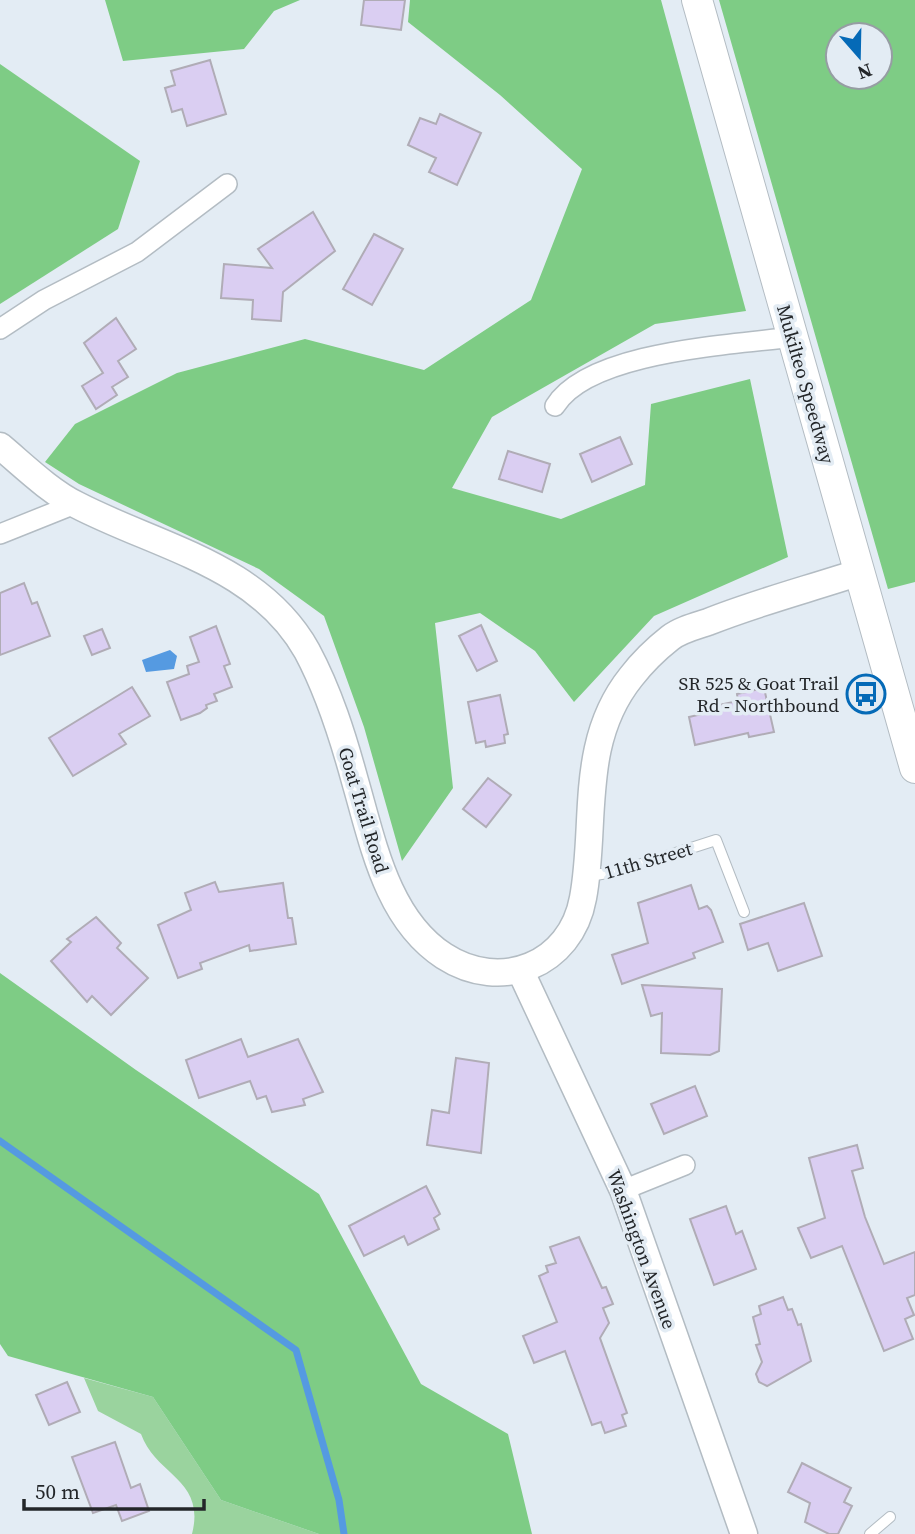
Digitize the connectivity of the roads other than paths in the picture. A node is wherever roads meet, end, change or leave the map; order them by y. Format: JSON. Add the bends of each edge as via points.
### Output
{"nodes":[{"id":1,"x":697,"y":0,"type":"edge"},
{"id":2,"x":227,"y":184,"type":"dead end"},
{"id":3,"x":0,"y":329,"type":"edge"},
{"id":4,"x":793,"y":337,"type":"junction"},
{"id":5,"x":555,"y":406,"type":"dead end"},
{"id":6,"x":0,"y":446,"type":"edge"},
{"id":7,"x":75,"y":504,"type":"junction"},
{"id":8,"x":0,"y":534,"type":"edge"},
{"id":9,"x":860,"y":572,"type":"junction"},
{"id":10,"x":915,"y":768,"type":"edge"},
{"id":11,"x":585,"y":877,"type":"junction"},
{"id":12,"x":744,"y":912,"type":"dead end"},
{"id":13,"x":521,"y":972,"type":"junction"},
{"id":14,"x":685,"y":1166,"type":"dead end"},
{"id":15,"x":622,"y":1190,"type":"junction"},
{"id":16,"x":890,"y":1517,"type":"dead end"},
{"id":17,"x":744,"y":1534,"type":"edge"},
{"id":18,"x":870,"y":1534,"type":"edge"}],
"edges":[{"from":1,"to":4,"type":"main road","name":"Mukilteo Speedway"},
{"from":2,"to":3,"type":"street","via":[[137,252],[44,300]]},
{"from":4,"to":5,"type":"street","via":[[640,358],[587,378],[563,394]]},
{"from":4,"to":9,"type":"main road","name":"Mukilteo Speedway"},
{"from":6,"to":7,"type":"street","name":"Goat Trail Road"},
{"from":7,"to":8,"type":"street"},
{"from":7,"to":13,"type":"street","name":"Goat Trail Road","via":[[218,568],[281,615],[306,649],[328,695],[385,881],[411,922],[426,943],[461,966]]},
{"from":9,"to":10,"type":"main road","name":"Mukilteo Speedway"},
{"from":9,"to":11,"type":"street","via":[[743,608],[672,636],[630,678],[609,716],[593,771]]},
{"from":11,"to":12,"type":"lane","name":"11th Street","via":[[620,871],[716,840]]},
{"from":11,"to":13,"type":"street","via":[[583,899],[567,937],[540,963]]},
{"from":13,"to":15,"type":"street","name":"Washington Avenue"},
{"from":14,"to":15,"type":"street"},
{"from":15,"to":17,"type":"street","name":"Washington Avenue"},
{"from":16,"to":18,"type":"lane"}]}
